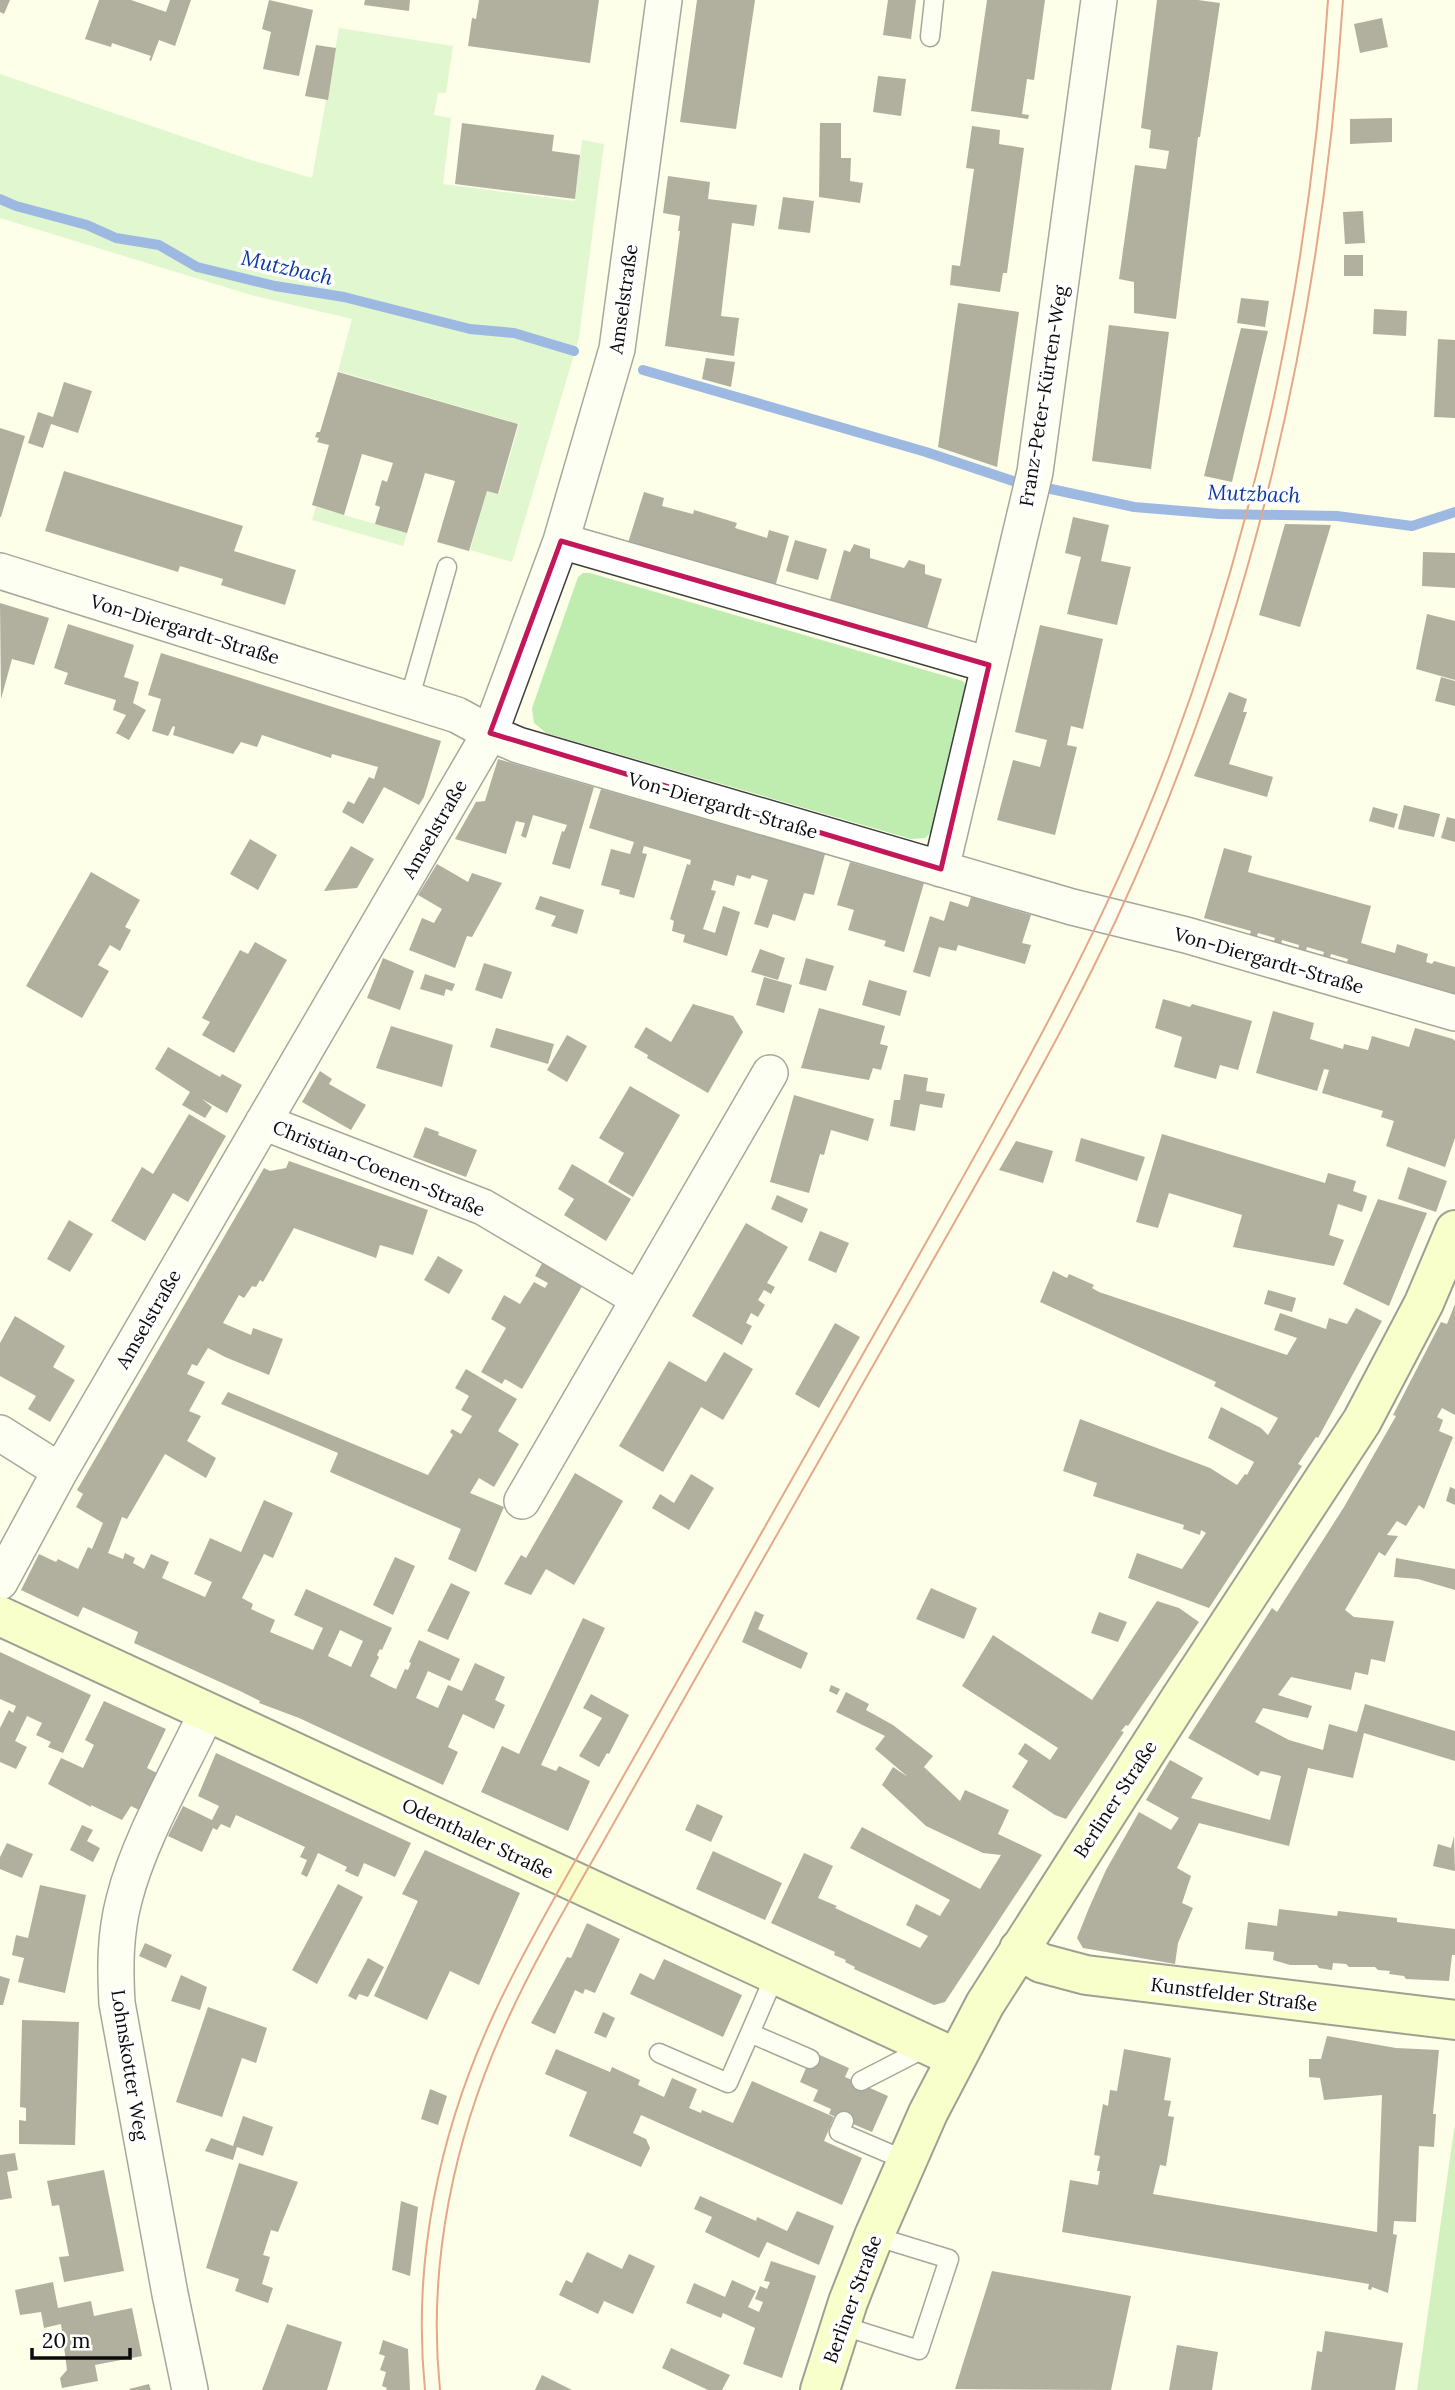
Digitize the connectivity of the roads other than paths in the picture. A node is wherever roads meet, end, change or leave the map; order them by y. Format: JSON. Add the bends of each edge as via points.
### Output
{"nodes":[{"id":1,"x":664,"y":0,"type":"edge"},
{"id":2,"x":933,"y":0,"type":"edge"},
{"id":3,"x":1099,"y":0,"type":"edge"},
{"id":4,"x":930,"y":37,"type":"dead end"},
{"id":5,"x":561,"y":541,"type":"junction"},
{"id":6,"x":447,"y":567,"type":"dead end"},
{"id":7,"x":0,"y":571,"type":"edge"},
{"id":8,"x":989,"y":666,"type":"junction"},
{"id":9,"x":409,"y":700,"type":"junction"},
{"id":10,"x":491,"y":733,"type":"junction"},
{"id":11,"x":941,"y":869,"type":"junction"},
{"id":12,"x":1455,"y":1013,"type":"edge"},
{"id":13,"x":771,"y":1073,"type":"dead end"},
{"id":14,"x":263,"y":1122,"type":"junction"},
{"id":15,"x":1455,"y":1230,"type":"edge"},
{"id":16,"x":639,"y":1298,"type":"junction"},
{"id":17,"x":0,"y":1433,"type":"edge"},
{"id":18,"x":60,"y":1471,"type":"junction"},
{"id":19,"x":522,"y":1501,"type":"dead end"},
{"id":20,"x":0,"y":1581,"type":"edge"},
{"id":21,"x":0,"y":1616,"type":"edge"},
{"id":22,"x":207,"y":1712,"type":"junction"},
{"id":23,"x":1019,"y":1949,"type":"junction"},
{"id":24,"x":775,"y":1975,"type":"junction"},
{"id":25,"x":1455,"y":2021,"type":"edge"},
{"id":26,"x":750,"y":2033,"type":"junction"},
{"id":27,"x":943,"y":2052,"type":"junction"},
{"id":28,"x":659,"y":2053,"type":"dead end"},
{"id":29,"x":810,"y":2059,"type":"dead end"},
{"id":30,"x":856,"y":2080,"type":"dead end"},
{"id":31,"x":844,"y":2120,"type":"dead end"},
{"id":32,"x":907,"y":2161,"type":"junction"},
{"id":33,"x":874,"y":2236,"type":"junction"},
{"id":34,"x":840,"y":2325,"type":"junction"},
{"id":35,"x":190,"y":2390,"type":"edge"},
{"id":36,"x":820,"y":2390,"type":"edge"}],
"edges":[{"from":1,"to":5,"type":"street","name":"Amselstraße","via":[[613,363]]},
{"from":2,"to":4,"type":"lane"},
{"from":3,"to":8,"type":"street","name":"Franz-Peter-Kürten-Weg","via":[[1032,485]]},
{"from":5,"to":8,"type":"street"},
{"from":5,"to":10,"type":"street","name":"Amselstraße"},
{"from":6,"to":9,"type":"lane"},
{"from":7,"to":9,"type":"street","name":"Von-Diergardt-Straße"},
{"from":8,"to":11,"type":"street","name":"Franz-Peter-Kürten-Weg"},
{"from":9,"to":10,"type":"street","name":"Von-Diergardt-Straße","via":[[457,715]]},
{"from":10,"to":11,"type":"street","name":"Von-Diergardt-Straße","via":[[531,749]]},
{"from":10,"to":14,"type":"street","name":"Amselstraße"},
{"from":11,"to":12,"type":"street","name":"Von-Diergardt-Straße"},
{"from":13,"to":16,"type":"street"},
{"from":14,"to":16,"type":"street","name":"Christian-Coenen-Straße","via":[[483,1207]]},
{"from":14,"to":18,"type":"street","name":"Amselstraße"},
{"from":15,"to":23,"type":"main road","name":"Berliner Straße","via":[[1424,1303],[1362,1421]]},
{"from":16,"to":19,"type":"street"},
{"from":17,"to":18,"type":"street"},
{"from":18,"to":20,"type":"street","name":"Amselstraße"},
{"from":21,"to":22,"type":"main road","name":"Odenthaler Straße"},
{"from":22,"to":24,"type":"main road","name":"Odenthaler Straße"},
{"from":22,"to":35,"type":"street","name":"Lohnskotter Weg","via":[[140,1853],[124,1899],[115,1962],[117,2003]]},
{"from":23,"to":25,"type":"main road","name":"Kunstfelder Straße","via":[[1041,1963],[1086,1975]]},
{"from":23,"to":27,"type":"main road","name":"Berliner Straße","via":[[985,2004]]},
{"from":24,"to":26,"type":"lane"},
{"from":24,"to":27,"type":"main road","name":"Odenthaler Straße"},
{"from":26,"to":28,"type":"lane","via":[[728,2083]]},
{"from":26,"to":29,"type":"lane"},
{"from":27,"to":30,"type":"lane"},
{"from":27,"to":32,"type":"main road","name":"Berliner Straße"},
{"from":31,"to":32,"type":"lane","via":[[839,2132]]},
{"from":32,"to":33,"type":"main road","name":"Berliner Straße"},
{"from":33,"to":34,"type":"main road","name":"Berliner Straße"},
{"from":33,"to":34,"type":"lane","via":[[948,2259],[919,2350]]},
{"from":34,"to":36,"type":"main road","name":"Berliner Straße"}]}
